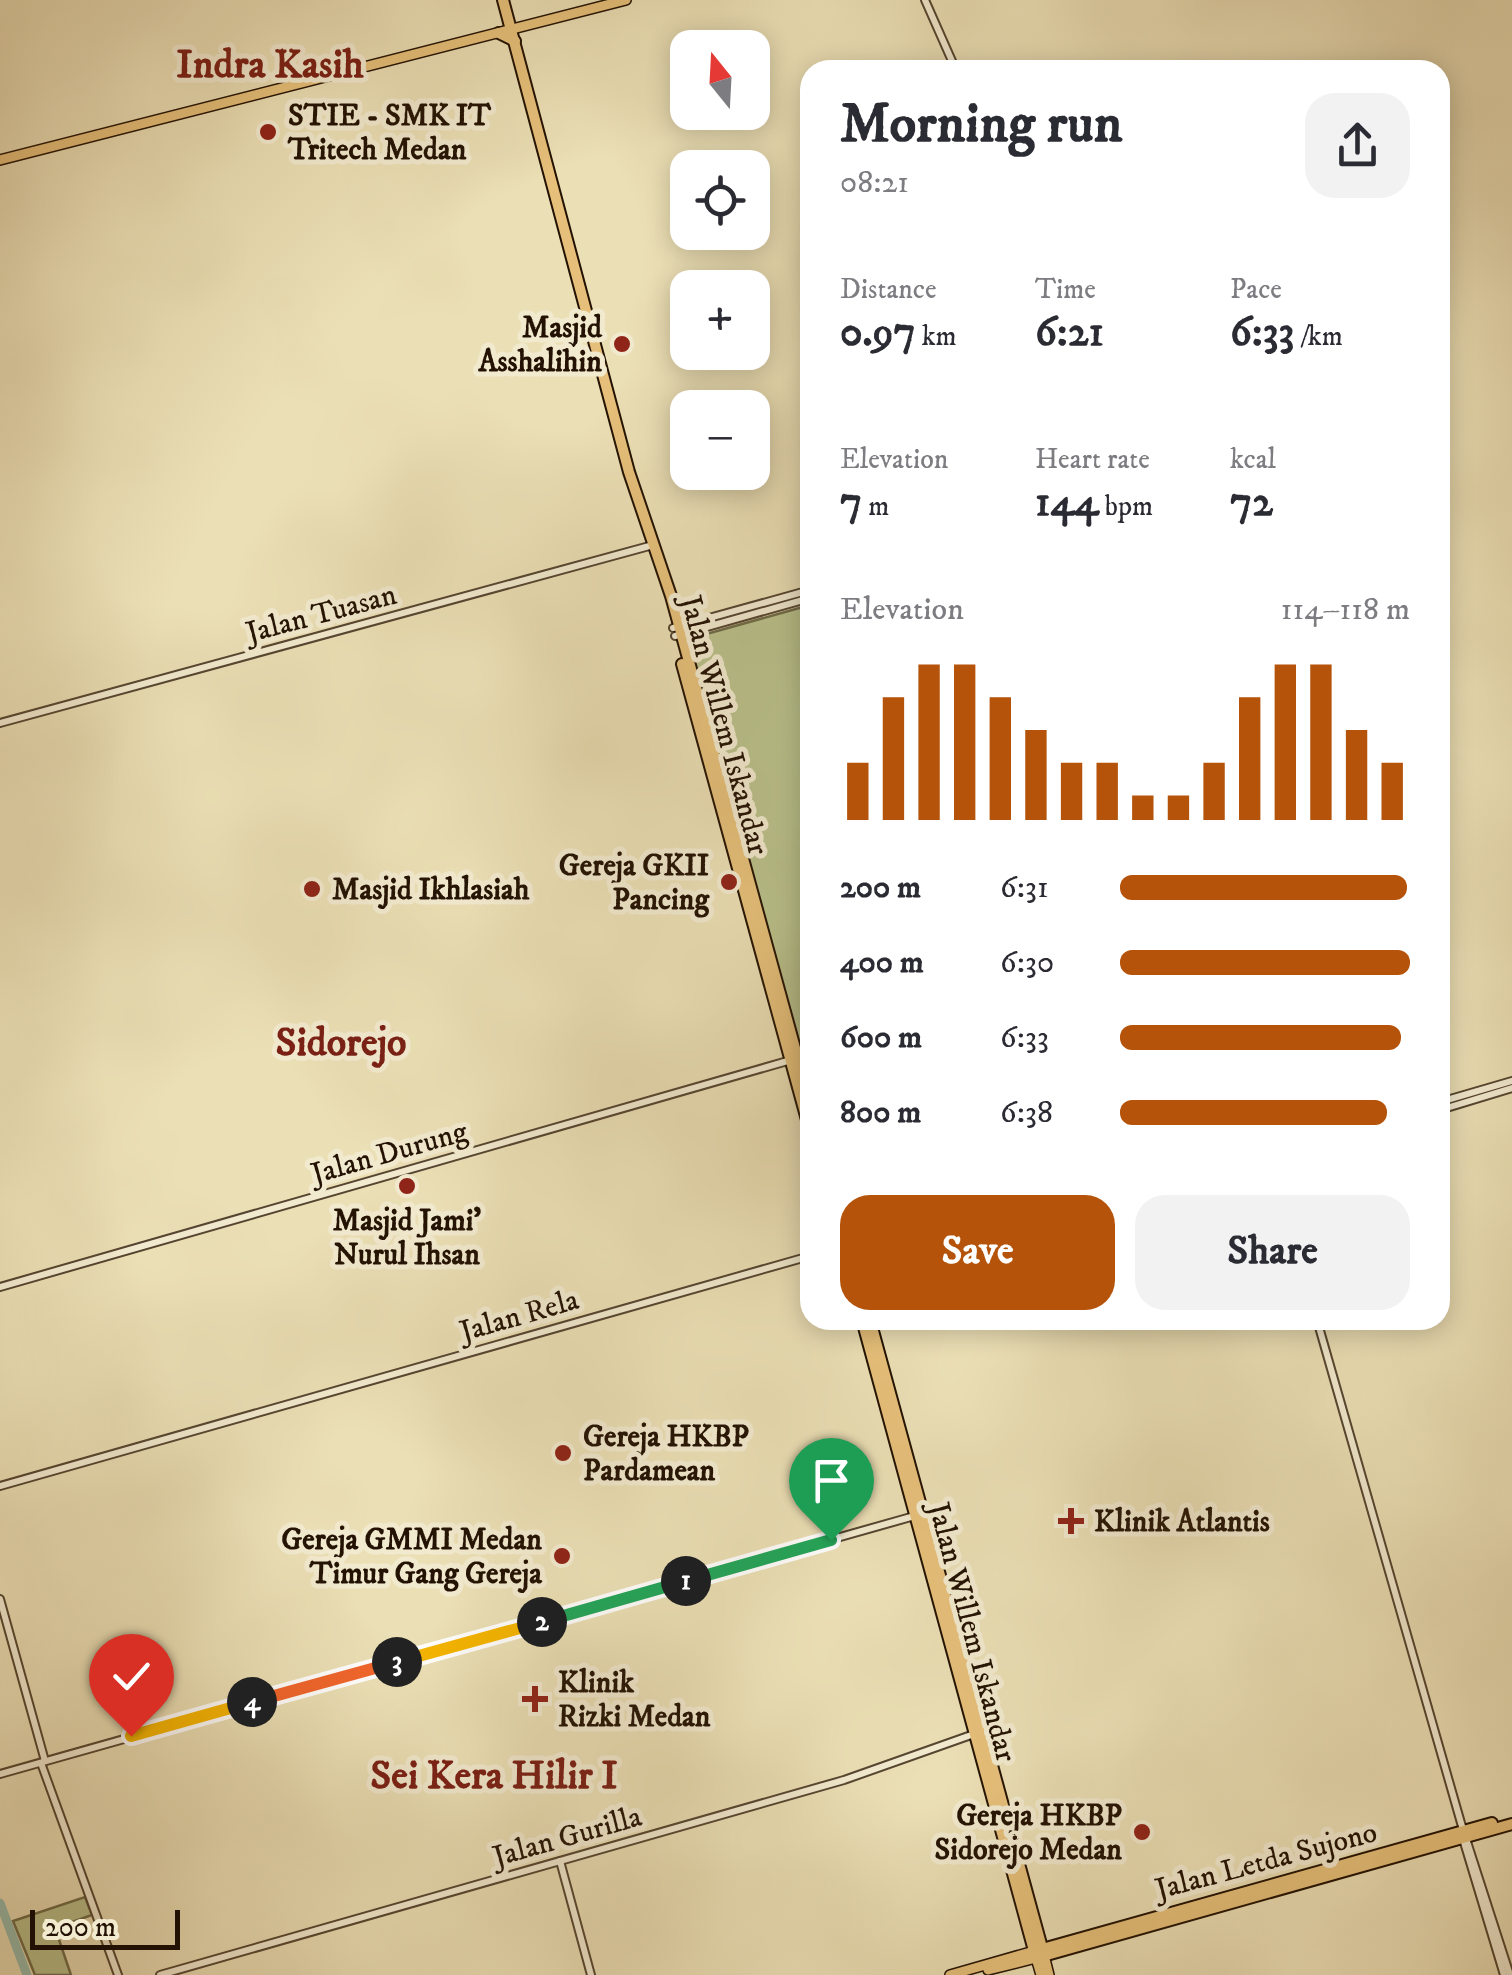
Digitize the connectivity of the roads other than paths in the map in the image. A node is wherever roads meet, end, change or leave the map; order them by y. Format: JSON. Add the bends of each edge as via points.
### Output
{"nodes":[{"id":1,"x":503,"y":0,"type":"edge"},
{"id":2,"x":626,"y":0,"type":"edge"},
{"id":3,"x":924,"y":0,"type":"edge"},
{"id":4,"x":499,"y":34,"type":"joint"},
{"id":5,"x":513,"y":36,"type":"junction"},
{"id":6,"x":953,"y":60,"type":"edge"},
{"id":7,"x":0,"y":160,"type":"edge"},
{"id":8,"x":653,"y":545,"type":"junction"},
{"id":9,"x":800,"y":593,"type":"edge"},
{"id":10,"x":800,"y":600,"type":"edge"},
{"id":11,"x":682,"y":630,"type":"junction"},
{"id":12,"x":0,"y":724,"type":"edge"},
{"id":13,"x":791,"y":1060,"type":"junction"},
{"id":14,"x":799,"y":1077,"type":"junction"},
{"id":15,"x":800,"y":1082,"type":"edge"},
{"id":16,"x":1512,"y":1085,"type":"edge"},
{"id":17,"x":1450,"y":1103,"type":"edge"},
{"id":18,"x":800,"y":1259,"type":"edge"},
{"id":19,"x":0,"y":1287,"type":"edge"},
{"id":20,"x":865,"y":1330,"type":"edge"},
{"id":21,"x":873,"y":1330,"type":"edge"},
{"id":22,"x":1320,"y":1330,"type":"edge"},
{"id":23,"x":0,"y":1486,"type":"edge"},
{"id":24,"x":919,"y":1515,"type":"junction"},
{"id":25,"x":0,"y":1599,"type":"edge"},
{"id":26,"x":979,"y":1733,"type":"junction"},
{"id":27,"x":43,"y":1762,"type":"junction"},
{"id":28,"x":0,"y":1774,"type":"edge"},
{"id":29,"x":1512,"y":1820,"type":"edge"},
{"id":30,"x":1464,"y":1832,"type":"junction"},
{"id":31,"x":560,"y":1861,"type":"junction"},
{"id":32,"x":1034,"y":1934,"type":"junction"},
{"id":33,"x":1057,"y":1945,"type":"junction"},
{"id":34,"x":1039,"y":1953,"type":"junction"},
{"id":35,"x":1018,"y":1956,"type":"junction"},
{"id":36,"x":118,"y":1975,"type":"edge"},
{"id":37,"x":160,"y":1975,"type":"edge"},
{"id":38,"x":591,"y":1975,"type":"edge"},
{"id":39,"x":950,"y":1975,"type":"edge"},
{"id":40,"x":970,"y":1975,"type":"edge"},
{"id":41,"x":1041,"y":1975,"type":"edge"},
{"id":42,"x":1049,"y":1975,"type":"edge"},
{"id":43,"x":1507,"y":1975,"type":"edge"}],
"edges":[{"from":1,"to":5,"type":"highway","name":"Jalan Willem Iskandar"},
{"from":2,"to":5,"type":"main road"},
{"from":3,"to":6,"type":"street"},
{"from":4,"to":5,"type":"highway"},
{"from":4,"to":7,"type":"main road"},
{"from":5,"to":8,"type":"highway","name":"Jalan Willem Iskandar"},
{"from":8,"to":11,"type":"highway","name":"Jalan Willem Iskandar"},
{"from":8,"to":12,"type":"street","name":"Jalan Tuasan"},
{"from":9,"to":11,"type":"street"},
{"from":10,"to":11,"type":"street"},
{"from":11,"to":13,"type":"highway","name":"Jalan Willem Iskandar"},
{"from":11,"to":14,"type":"highway","name":"Jalan Willem Iskandar"},
{"from":13,"to":14,"type":"highway","name":"Jalan Willem Iskandar"},
{"from":13,"to":19,"type":"street","name":"Jalan Durung"},
{"from":14,"to":15,"type":"highway","name":"Jalan Willem Iskandar"},
{"from":16,"to":17,"type":"street"},
{"from":18,"to":23,"type":"street","name":"Jalan Rela"},
{"from":20,"to":24,"type":"highway","name":"Jalan Willem Iskandar"},
{"from":21,"to":24,"type":"highway","name":"Jalan Willem Iskandar"},
{"from":22,"to":30,"type":"street"},
{"from":24,"to":26,"type":"highway","name":"Jalan Willem Iskandar"},
{"from":24,"to":27,"type":"street"},
{"from":25,"to":27,"type":"street"},
{"from":26,"to":31,"type":"street","name":"Jalan Gurilla","via":[[844,1780]]},
{"from":26,"to":32,"type":"highway","name":"Jalan Willem Iskandar"},
{"from":27,"to":28,"type":"street"},
{"from":27,"to":36,"type":"street"},
{"from":29,"to":30,"type":"highway","name":"Jalan Letda Sujono"},
{"from":30,"to":33,"type":"highway","name":"Jalan Letda Sujono"},
{"from":30,"to":34,"type":"highway","name":"Jalan Letda Sujono"},
{"from":30,"to":43,"type":"street"},
{"from":31,"to":37,"type":"street","name":"Jalan Gurilla"},
{"from":31,"to":38,"type":"street"},
{"from":32,"to":33,"type":"highway"},
{"from":32,"to":34,"type":"highway","name":"Jalan Willem Iskandar"},
{"from":32,"to":35,"type":"main road"},
{"from":33,"to":34,"type":"highway","name":"Jalan Letda Sujono"},
{"from":34,"to":35,"type":"main road"},
{"from":34,"to":40,"type":"main road"},
{"from":34,"to":41,"type":"main road"},
{"from":34,"to":42,"type":"main road"},
{"from":35,"to":39,"type":"main road"}]}
